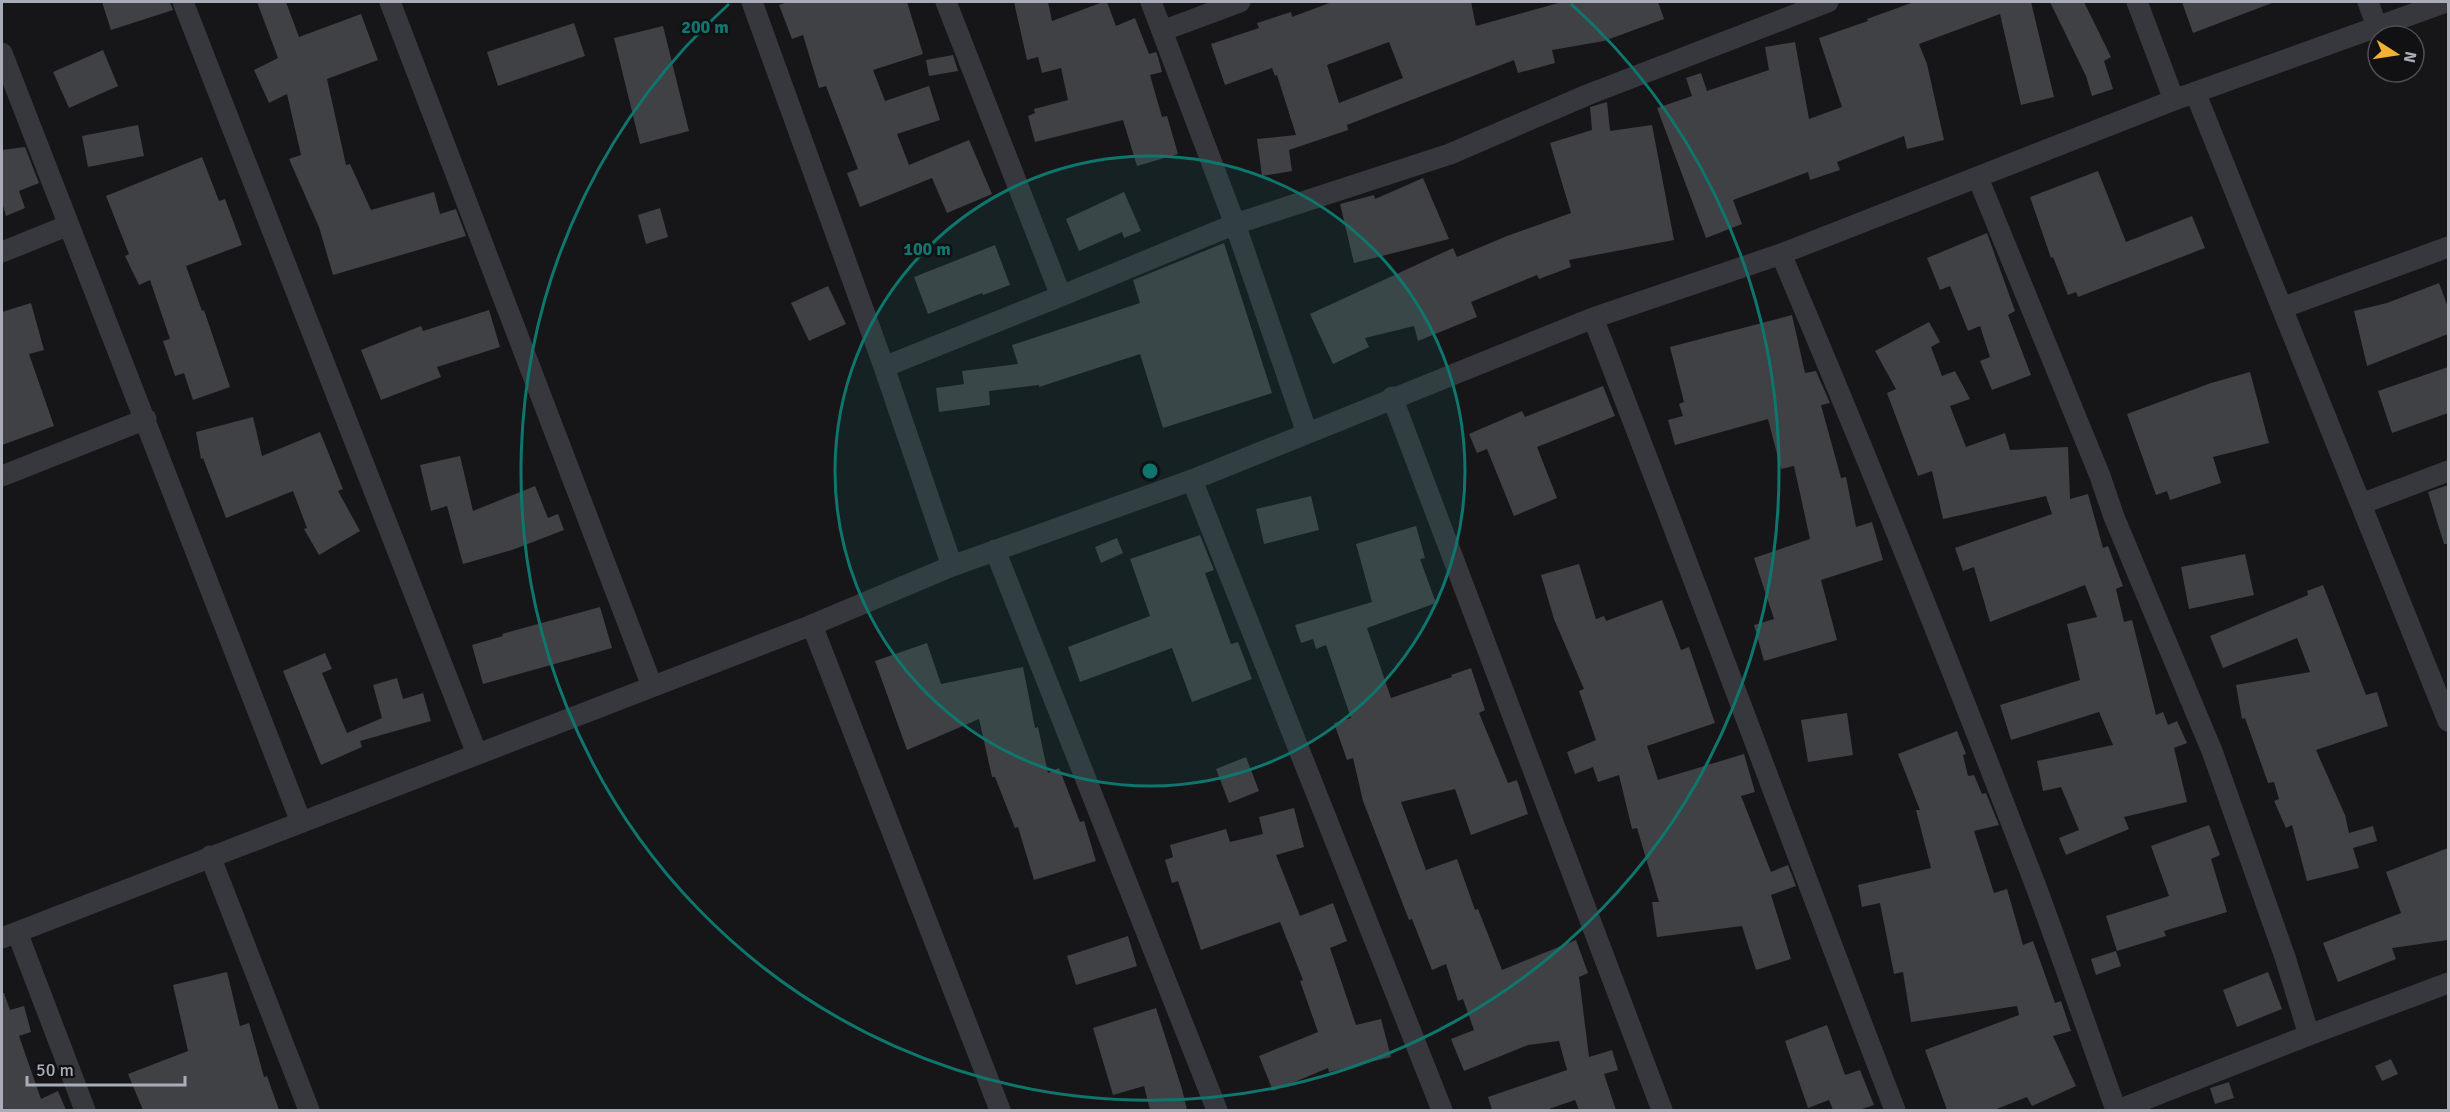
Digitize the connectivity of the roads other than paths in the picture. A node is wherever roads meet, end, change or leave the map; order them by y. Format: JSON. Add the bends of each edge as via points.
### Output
{"nodes":[{"id":1,"x":183,"y":2,"type":"edge"},
{"id":2,"x":390,"y":2,"type":"edge"},
{"id":3,"x":752,"y":2,"type":"edge"},
{"id":4,"x":946,"y":2,"type":"edge"},
{"id":5,"x":1151,"y":2,"type":"edge"},
{"id":6,"x":1240,"y":2,"type":"edge"},
{"id":7,"x":1828,"y":2,"type":"edge"},
{"id":8,"x":2137,"y":2,"type":"edge"},
{"id":9,"x":2368,"y":2,"type":"edge"},
{"id":10,"x":2446,"y":2,"type":"edge"},
{"id":11,"x":2377,"y":24,"type":"edge"},
{"id":12,"x":2386,"y":24,"type":"edge"},
{"id":13,"x":1162,"y":31,"type":"junction"},
{"id":14,"x":2366,"y":31,"type":"edge"},
{"id":15,"x":2,"y":53,"type":"edge"},
{"id":16,"x":2195,"y":92,"type":"junction"},
{"id":17,"x":2174,"y":100,"type":"junction"},
{"id":18,"x":1978,"y":178,"type":"junction"},
{"id":19,"x":1235,"y":224,"type":"junction"},
{"id":20,"x":69,"y":225,"type":"junction"},
{"id":21,"x":2448,"y":247,"type":"edge"},
{"id":22,"x":2,"y":252,"type":"edge"},
{"id":23,"x":1781,"y":254,"type":"junction"},
{"id":24,"x":1061,"y":296,"type":"junction"},
{"id":25,"x":2282,"y":308,"type":"junction"},
{"id":26,"x":1593,"y":318,"type":"junction"},
{"id":27,"x":884,"y":367,"type":"junction"},
{"id":28,"x":1392,"y":397,"type":"junction"},
{"id":29,"x":146,"y":419,"type":"junction"},
{"id":30,"x":1307,"y":433,"type":"junction"},
{"id":31,"x":2448,"y":471,"type":"edge"},
{"id":32,"x":2,"y":476,"type":"edge"},
{"id":33,"x":1192,"y":480,"type":"junction"},
{"id":34,"x":2361,"y":504,"type":"junction"},
{"id":35,"x":995,"y":550,"type":"junction"},
{"id":36,"x":952,"y":566,"type":"junction"},
{"id":37,"x":812,"y":625,"type":"junction"},
{"id":38,"x":652,"y":686,"type":"junction"},
{"id":39,"x":2443,"y":693,"type":"edge"},
{"id":40,"x":2448,"y":722,"type":"edge"},
{"id":41,"x":477,"y":754,"type":"junction"},
{"id":42,"x":301,"y":822,"type":"junction"},
{"id":43,"x":210,"y":856,"type":"junction"},
{"id":44,"x":9,"y":935,"type":"edge"},
{"id":45,"x":2448,"y":983,"type":"edge"},
{"id":46,"x":2309,"y":1035,"type":"junction"},
{"id":47,"x":85,"y":1110,"type":"edge"},
{"id":48,"x":309,"y":1110,"type":"edge"},
{"id":49,"x":1000,"y":1110,"type":"edge"},
{"id":50,"x":1218,"y":1110,"type":"edge"},
{"id":51,"x":1442,"y":1110,"type":"edge"},
{"id":52,"x":1662,"y":1110,"type":"edge"},
{"id":53,"x":1895,"y":1110,"type":"edge"},
{"id":54,"x":2117,"y":1110,"type":"edge"}],
"edges":[{"from":1,"to":41,"type":"street"},
{"from":2,"to":38,"type":"street"},
{"from":3,"to":27,"type":"street"},
{"from":4,"to":24,"type":"street"},
{"from":5,"to":13,"type":"street"},
{"from":6,"to":13,"type":"street"},
{"from":7,"to":19,"type":"street","via":[[1587,95],[1450,154]]},
{"from":8,"to":17,"type":"street"},
{"from":9,"to":11,"type":"street"},
{"from":10,"to":12,"type":"street"},
{"from":13,"to":19,"type":"street"},
{"from":14,"to":16,"type":"street"},
{"from":15,"to":20,"type":"street"},
{"from":16,"to":17,"type":"street"},
{"from":16,"to":25,"type":"street"},
{"from":17,"to":18,"type":"street"},
{"from":18,"to":23,"type":"street"},
{"from":18,"to":46,"type":"street","via":[[2212,751]]},
{"from":19,"to":24,"type":"street"},
{"from":19,"to":30,"type":"street"},
{"from":20,"to":22,"type":"street"},
{"from":20,"to":29,"type":"street"},
{"from":21,"to":25,"type":"street"},
{"from":23,"to":26,"type":"street"},
{"from":23,"to":54,"type":"street","via":[[1867,456],[2036,886]]},
{"from":24,"to":27,"type":"street"},
{"from":25,"to":34,"type":"street"},
{"from":26,"to":28,"type":"street"},
{"from":26,"to":53,"type":"street"},
{"from":27,"to":36,"type":"street"},
{"from":28,"to":30,"type":"street"},
{"from":28,"to":52,"type":"street"},
{"from":29,"to":32,"type":"street"},
{"from":29,"to":42,"type":"street"},
{"from":30,"to":33,"type":"street"},
{"from":31,"to":34,"type":"street"},
{"from":33,"to":35,"type":"street"},
{"from":33,"to":51,"type":"street"},
{"from":34,"to":39,"type":"street"},
{"from":35,"to":36,"type":"street"},
{"from":35,"to":50,"type":"street"},
{"from":36,"to":37,"type":"street"},
{"from":37,"to":38,"type":"street"},
{"from":37,"to":49,"type":"street"},
{"from":38,"to":41,"type":"street"},
{"from":39,"to":40,"type":"street"},
{"from":41,"to":42,"type":"street"},
{"from":42,"to":43,"type":"street"},
{"from":43,"to":44,"type":"street"},
{"from":43,"to":48,"type":"street"},
{"from":44,"to":47,"type":"street"},
{"from":45,"to":46,"type":"street"},
{"from":46,"to":54,"type":"street"}]}
